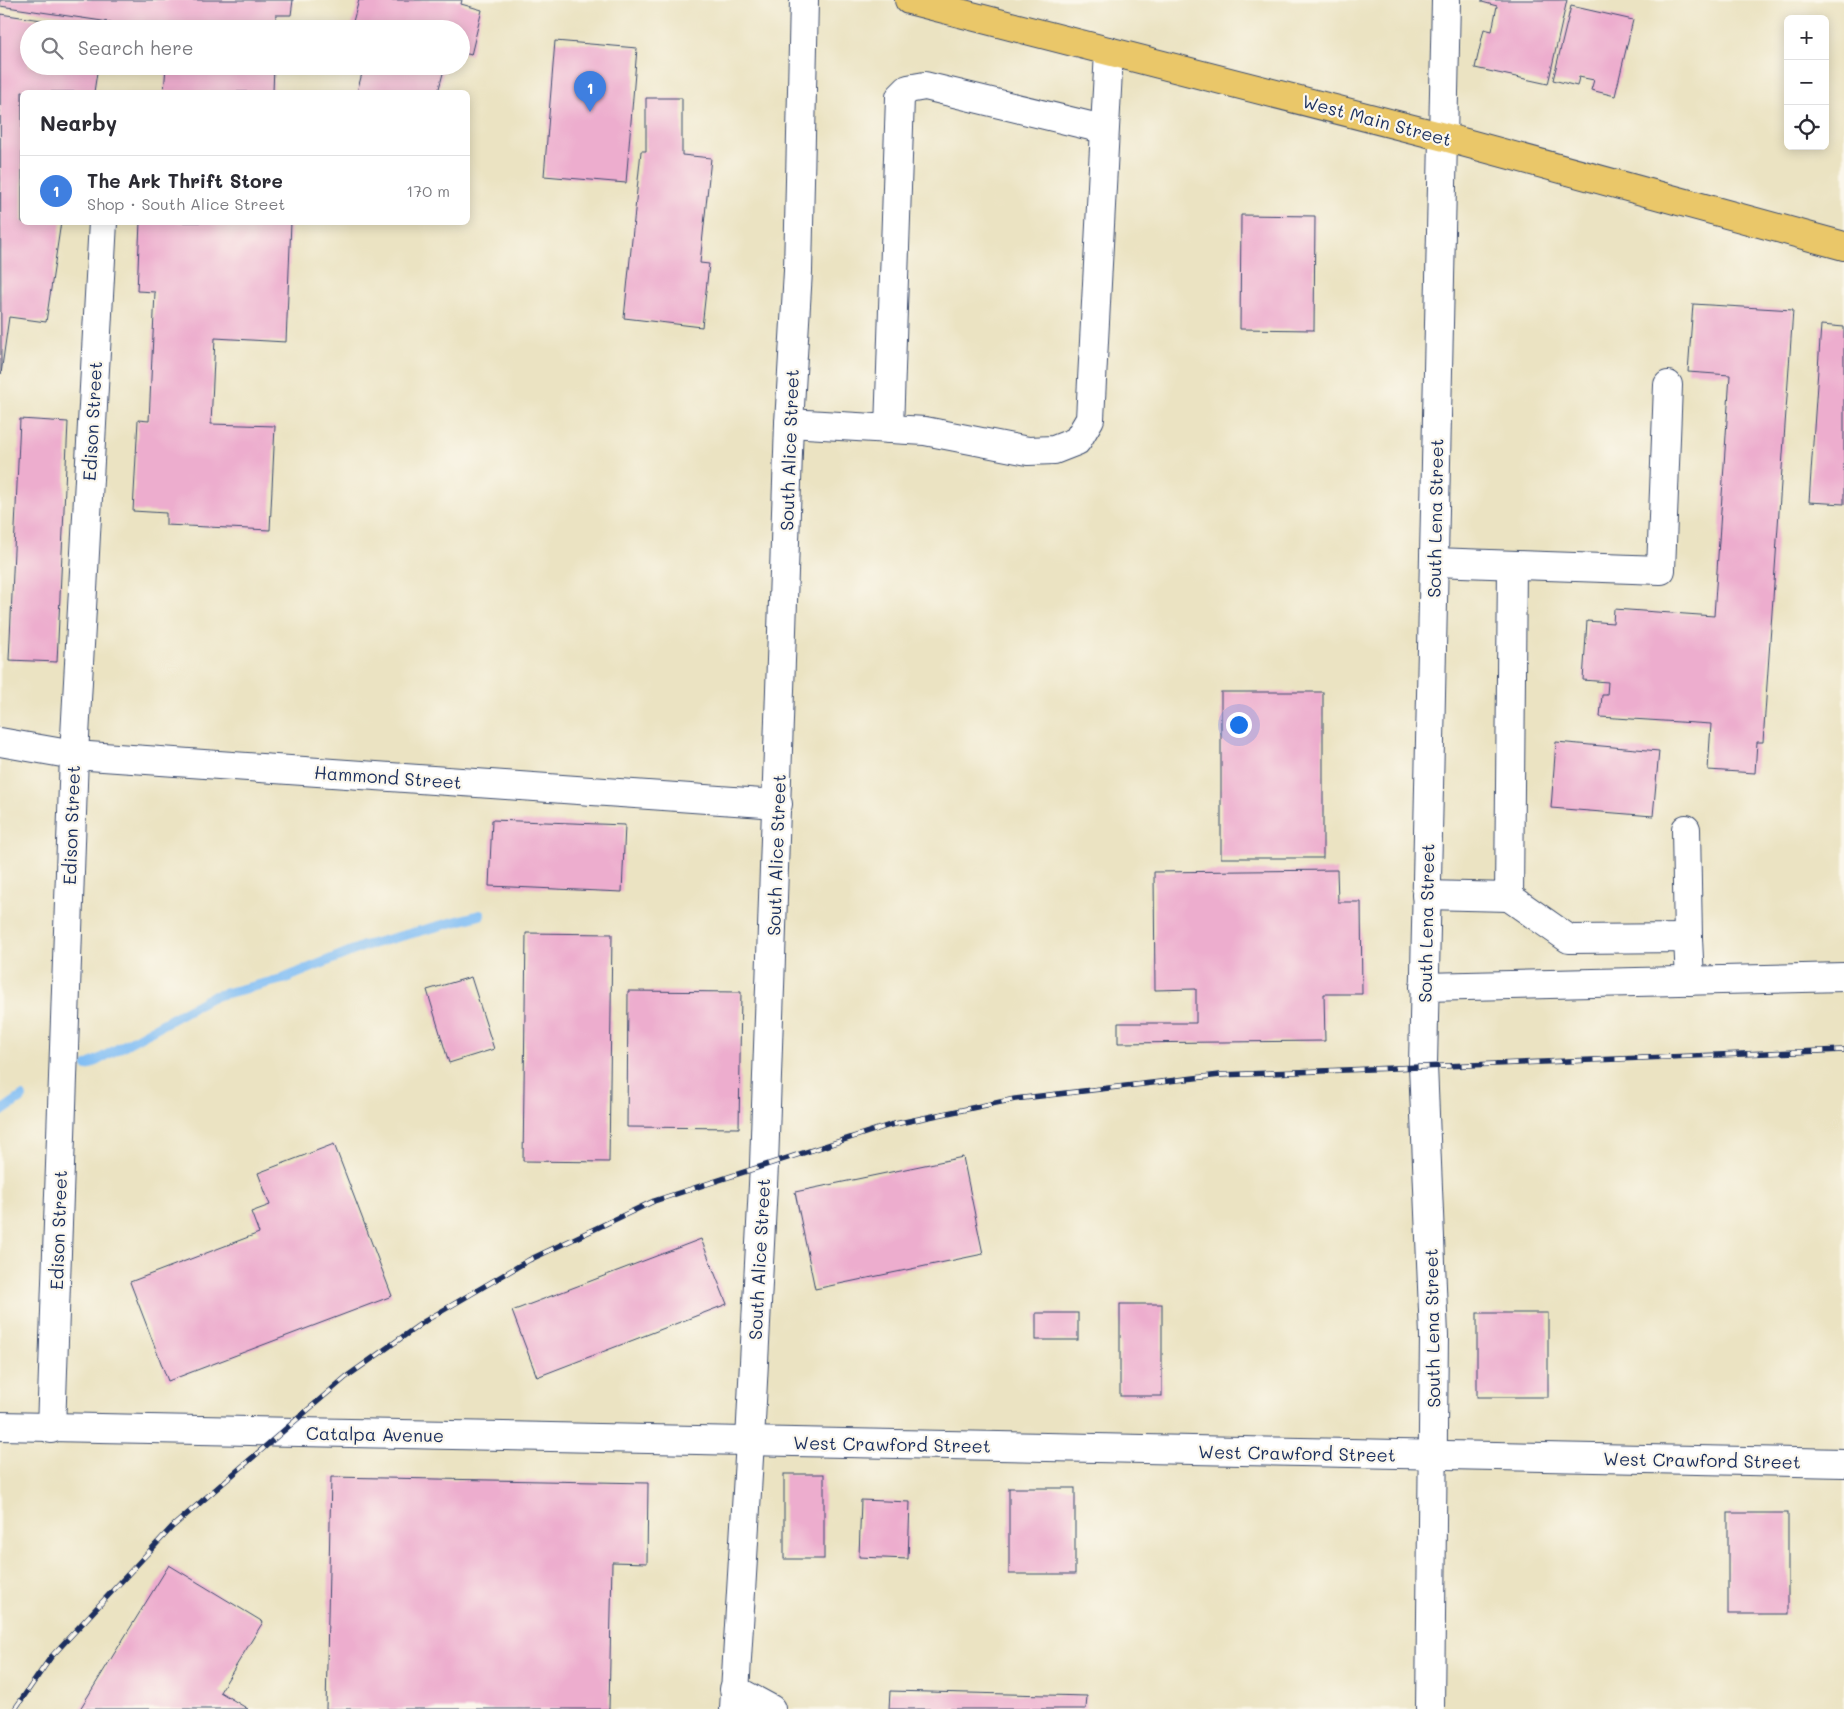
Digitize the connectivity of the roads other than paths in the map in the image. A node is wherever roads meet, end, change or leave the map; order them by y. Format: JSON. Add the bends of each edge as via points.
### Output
{"nodes":[{"id":1,"x":804,"y":0,"type":"edge"},
{"id":2,"x":909,"y":0,"type":"edge"},
{"id":3,"x":1446,"y":0,"type":"edge"},
{"id":4,"x":1109,"y":51,"type":"junction"},
{"id":5,"x":1103,"y":129,"type":"junction"},
{"id":6,"x":1444,"y":137,"type":"junction"},
{"id":7,"x":103,"y":225,"type":"edge"},
{"id":8,"x":1844,"y":246,"type":"edge"},
{"id":9,"x":1668,"y":385,"type":"dead end"},
{"id":10,"x":789,"y":423,"type":"junction"},
{"id":11,"x":889,"y":429,"type":"junction"},
{"id":12,"x":1434,"y":562,"type":"junction"},
{"id":13,"x":1512,"y":565,"type":"junction"},
{"id":14,"x":0,"y":742,"type":"edge"},
{"id":15,"x":74,"y":755,"type":"junction"},
{"id":16,"x":778,"y":804,"type":"junction"},
{"id":17,"x":1686,"y":829,"type":"dead end"},
{"id":18,"x":1426,"y":895,"type":"junction"},
{"id":19,"x":1509,"y":896,"type":"junction"},
{"id":20,"x":1688,"y":938,"type":"junction"},
{"id":21,"x":1844,"y":977,"type":"edge"},
{"id":22,"x":1690,"y":982,"type":"junction"},
{"id":23,"x":1424,"y":987,"type":"junction"},
{"id":24,"x":0,"y":1426,"type":"edge"},
{"id":25,"x":51,"y":1429,"type":"junction"},
{"id":26,"x":750,"y":1441,"type":"junction"},
{"id":27,"x":1433,"y":1456,"type":"junction"},
{"id":28,"x":1844,"y":1463,"type":"edge"},
{"id":29,"x":734,"y":1699,"type":"edge"},
{"id":30,"x":771,"y":1709,"type":"edge"},
{"id":31,"x":1430,"y":1709,"type":"edge"}],
"edges":[{"from":1,"to":10,"type":"street","name":"South Alice Street","via":[[798,270]]},
{"from":2,"to":4,"type":"main road","name":"West Main Street"},
{"from":3,"to":6,"type":"street","name":"South Lena Street"},
{"from":4,"to":5,"type":"street"},
{"from":4,"to":6,"type":"main road","name":"West Main Street"},
{"from":5,"to":11,"type":"street","via":[[1090,419],[1077,441],[1054,450],[1028,451],[925,431]]},
{"from":5,"to":11,"type":"street","via":[[925,86],[908,89],[900,97]]},
{"from":6,"to":8,"type":"main road","name":"West Main Street"},
{"from":6,"to":12,"type":"street","name":"South Lena Street"},
{"from":7,"to":15,"type":"street","name":"Edison Street"},
{"from":9,"to":13,"type":"street","via":[[1661,570]]},
{"from":10,"to":11,"type":"street"},
{"from":10,"to":16,"type":"street","name":"South Alice Street"},
{"from":12,"to":13,"type":"street"},
{"from":12,"to":18,"type":"street","name":"South Lena Street"},
{"from":13,"to":19,"type":"street"},
{"from":14,"to":15,"type":"street","name":"Hammond Street"},
{"from":15,"to":16,"type":"street","name":"Hammond Street"},
{"from":15,"to":25,"type":"street","name":"Edison Street"},
{"from":16,"to":26,"type":"street","name":"South Alice Street"},
{"from":17,"to":20,"type":"street"},
{"from":18,"to":19,"type":"street"},
{"from":18,"to":23,"type":"street","name":"South Lena Street"},
{"from":19,"to":20,"type":"street","via":[[1569,939]]},
{"from":20,"to":22,"type":"street"},
{"from":21,"to":22,"type":"street"},
{"from":22,"to":23,"type":"street"},
{"from":23,"to":27,"type":"street","name":"South Lena Street","via":[[1423,1065],[1434,1336]]},
{"from":24,"to":25,"type":"street","name":"Catalpa Avenue"},
{"from":25,"to":26,"type":"street","name":"Catalpa Avenue"},
{"from":26,"to":27,"type":"street","name":"West Crawford Street"},
{"from":26,"to":29,"type":"street","name":"South Alice Street"},
{"from":27,"to":28,"type":"street","name":"West Crawford Street"},
{"from":27,"to":31,"type":"street","name":"South Lena Street"},
{"from":29,"to":30,"type":"street"}]}
